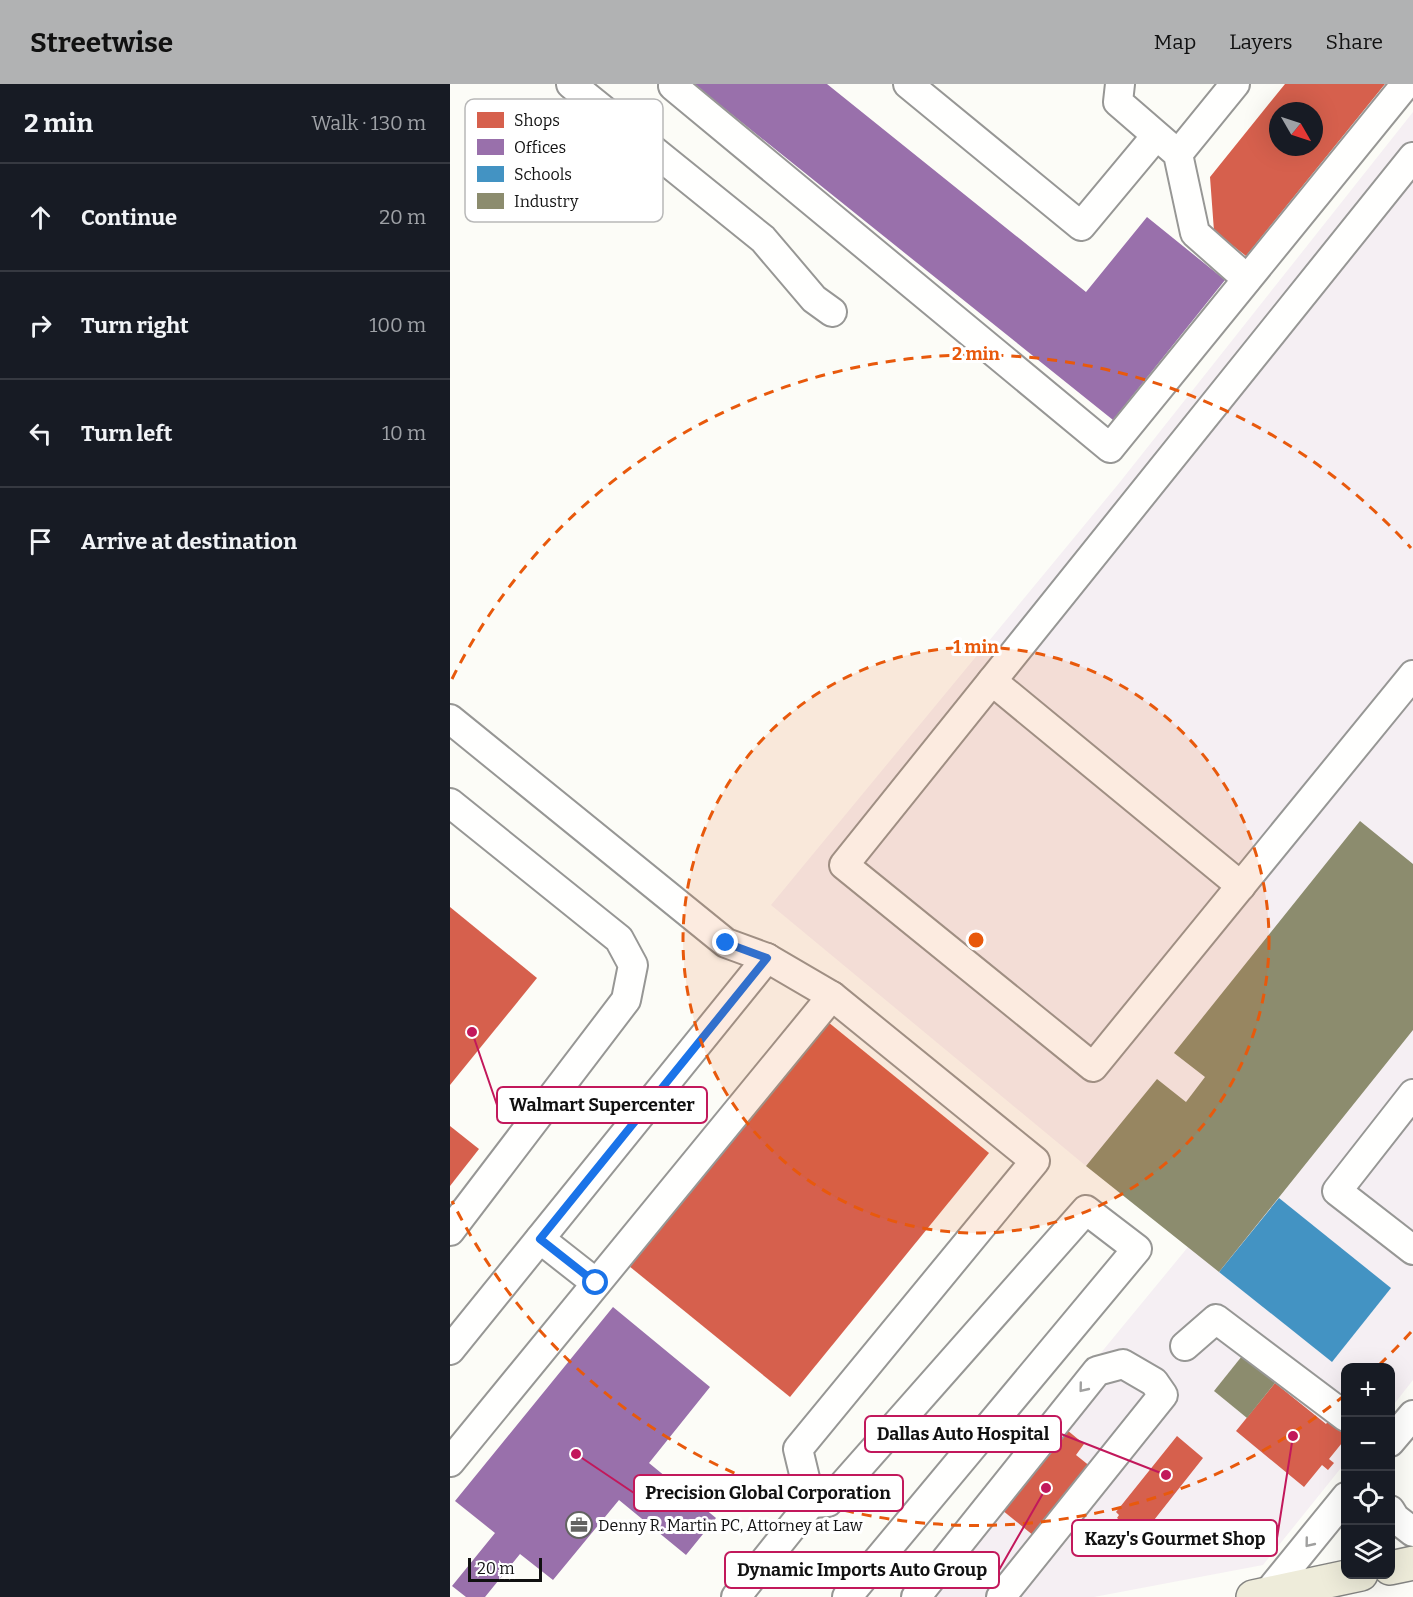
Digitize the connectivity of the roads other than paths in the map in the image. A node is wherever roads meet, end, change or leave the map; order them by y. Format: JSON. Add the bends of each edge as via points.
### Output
{"nodes":[{"id":1,"x":571,"y":84,"type":"edge"},
{"id":2,"x":674,"y":84,"type":"edge"},
{"id":3,"x":908,"y":84,"type":"edge"},
{"id":4,"x":1120,"y":84,"type":"edge"},
{"id":5,"x":1235,"y":84,"type":"edge"},
{"id":6,"x":1406,"y":84,"type":"edge"},
{"id":7,"x":590,"y":99,"type":"edge"},
{"id":8,"x":1156,"y":136,"type":"junction"},
{"id":9,"x":1178,"y":154,"type":"junction"},
{"id":10,"x":1413,"y":157,"type":"edge"},
{"id":11,"x":663,"y":158,"type":"edge"},
{"id":12,"x":1247,"y":279,"type":"junction"},
{"id":13,"x":832,"y":312,"type":"dead end"},
{"id":14,"x":1413,"y":675,"type":"edge"},
{"id":15,"x":992,"y":681,"type":"junction"},
{"id":16,"x":450,"y":719,"type":"edge"},
{"id":17,"x":450,"y":803,"type":"edge"},
{"id":18,"x":1241,"y":886,"type":"junction"},
{"id":19,"x":767,"y":958,"type":"junction"},
{"id":20,"x":832,"y":996,"type":"junction"},
{"id":21,"x":1413,"y":1094,"type":"edge"},
{"id":22,"x":450,"y":1231,"type":"edge"},
{"id":23,"x":540,"y":1239,"type":"junction"},
{"id":24,"x":1413,"y":1250,"type":"edge"},
{"id":25,"x":596,"y":1283,"type":"junction"},
{"id":26,"x":1185,"y":1346,"type":"dead end"},
{"id":27,"x":450,"y":1350,"type":"edge"},
{"id":28,"x":1341,"y":1413,"type":"edge"},
{"id":29,"x":1413,"y":1415,"type":"edge"},
{"id":30,"x":1395,"y":1436,"type":"edge"},
{"id":31,"x":450,"y":1462,"type":"edge"},
{"id":32,"x":811,"y":1503,"type":"junction"},
{"id":33,"x":1341,"y":1503,"type":"edge"},
{"id":34,"x":1395,"y":1518,"type":"edge"},
{"id":35,"x":1413,"y":1532,"type":"edge"},
{"id":36,"x":1413,"y":1563,"type":"edge"},
{"id":37,"x":1395,"y":1567,"type":"edge"},
{"id":38,"x":1342,"y":1579,"type":"edge"},
{"id":39,"x":1260,"y":1596,"type":"edge"},
{"id":40,"x":736,"y":1597,"type":"edge"},
{"id":41,"x":847,"y":1597,"type":"edge"},
{"id":42,"x":916,"y":1597,"type":"edge"},
{"id":43,"x":1001,"y":1597,"type":"edge"}],
"edges":[{"from":1,"to":7,"type":"street"},
{"from":2,"to":12,"type":"street","via":[[1110,448]]},
{"from":3,"to":8,"type":"street","via":[[1081,226]]},
{"from":4,"to":8,"type":"street","via":[[1118,102]]},
{"from":5,"to":9,"type":"street"},
{"from":6,"to":12,"type":"street"},
{"from":8,"to":9,"type":"street"},
{"from":9,"to":12,"type":"street","via":[[1195,233]]},
{"from":10,"to":15,"type":"street"},
{"from":11,"to":13,"type":"street","via":[[763,239],[814,299]]},
{"from":14,"to":18,"type":"street"},
{"from":15,"to":18,"type":"street"},
{"from":15,"to":18,"type":"street","via":[[844,865],[1093,1067]]},
{"from":16,"to":19,"type":"street","via":[[726,943]]},
{"from":17,"to":22,"type":"street","via":[[619,939],[633,965],[626,1000]]},
{"from":19,"to":20,"type":"street"},
{"from":19,"to":23,"type":"street"},
{"from":20,"to":25,"type":"street"},
{"from":20,"to":32,"type":"street","via":[[1035,1161],[798,1449]]},
{"from":21,"to":24,"type":"street","via":[[1337,1191]]},
{"from":23,"to":25,"type":"street"},
{"from":23,"to":27,"type":"street"},
{"from":25,"to":31,"type":"street"},
{"from":26,"to":28,"type":"street","via":[[1216,1319]]},
{"from":29,"to":30,"type":"street"},
{"from":32,"to":40,"type":"street"},
{"from":32,"to":41,"type":"street","via":[[828,1502],[1086,1210],[1137,1249]]},
{"from":33,"to":39,"type":"street","one_way":true},
{"from":34,"to":35,"type":"street"},
{"from":36,"to":37,"type":"main road"},
{"from":38,"to":39,"type":"main road"},
{"from":43,"to":42,"type":"street","one_way":true,"via":[[1163,1395],[1154,1382],[1123,1364],[1097,1371]]}]}
